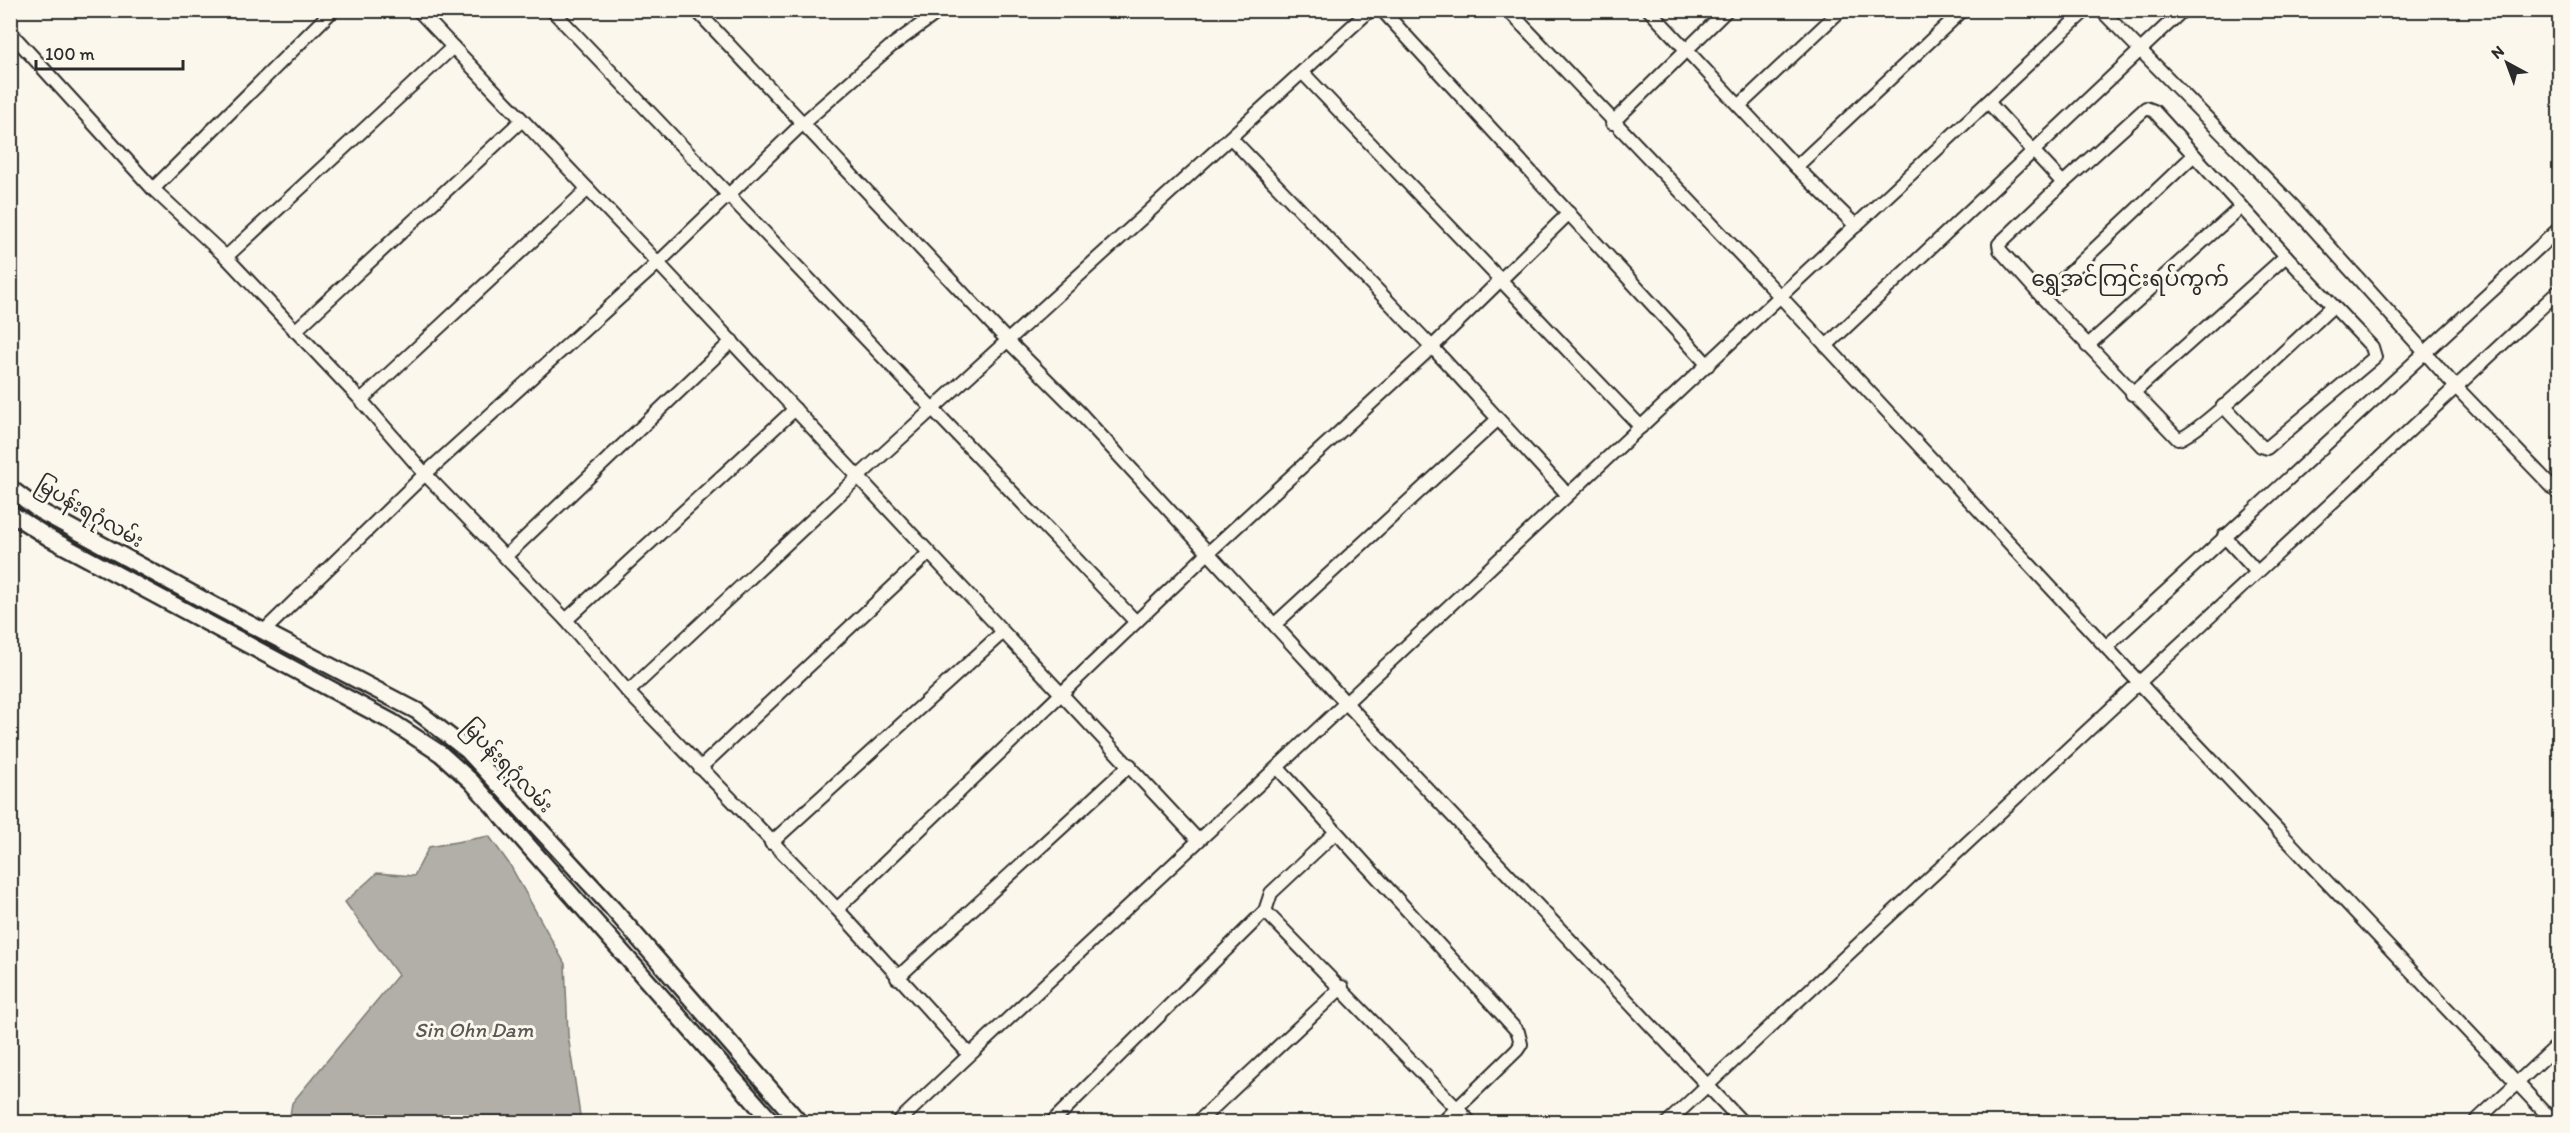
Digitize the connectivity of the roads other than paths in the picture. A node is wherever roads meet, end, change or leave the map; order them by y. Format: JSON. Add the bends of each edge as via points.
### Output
{"nodes":[{"id":1,"x":333,"y":10,"type":"edge"},
{"id":2,"x":418,"y":10,"type":"edge"},
{"id":3,"x":552,"y":10,"type":"edge"},
{"id":4,"x":696,"y":10,"type":"edge"},
{"id":5,"x":941,"y":10,"type":"edge"},
{"id":6,"x":1370,"y":10,"type":"edge"},
{"id":7,"x":1382,"y":10,"type":"edge"},
{"id":8,"x":1508,"y":10,"type":"edge"},
{"id":9,"x":1649,"y":10,"type":"edge"},
{"id":10,"x":1727,"y":10,"type":"edge"},
{"id":11,"x":1841,"y":10,"type":"edge"},
{"id":12,"x":1963,"y":10,"type":"edge"},
{"id":13,"x":2086,"y":10,"type":"edge"},
{"id":14,"x":2102,"y":10,"type":"edge"},
{"id":15,"x":2183,"y":10,"type":"edge"},
{"id":16,"x":10,"y":32,"type":"edge"},
{"id":17,"x":453,"y":46,"type":"junction"},
{"id":18,"x":1685,"y":49,"type":"junction"},
{"id":19,"x":2139,"y":50,"type":"junction"},
{"id":20,"x":1303,"y":73,"type":"junction"},
{"id":21,"x":1988,"y":102,"type":"junction"},
{"id":22,"x":1739,"y":106,"type":"junction"},
{"id":23,"x":522,"y":120,"type":"junction"},
{"id":24,"x":802,"y":123,"type":"junction"},
{"id":25,"x":1612,"y":123,"type":"junction"},
{"id":26,"x":1231,"y":138,"type":"junction"},
{"id":27,"x":2035,"y":151,"type":"junction"},
{"id":28,"x":2194,"y":155,"type":"junction"},
{"id":29,"x":1796,"y":167,"type":"junction"},
{"id":30,"x":2063,"y":183,"type":"junction"},
{"id":31,"x":153,"y":189,"type":"junction"},
{"id":32,"x":588,"y":189,"type":"junction"},
{"id":33,"x":729,"y":196,"type":"junction"},
{"id":34,"x":2241,"y":207,"type":"junction"},
{"id":35,"x":1569,"y":213,"type":"junction"},
{"id":36,"x":1856,"y":226,"type":"junction"},
{"id":37,"x":2559,"y":228,"type":"edge"},
{"id":38,"x":2286,"y":256,"type":"junction"},
{"id":39,"x":226,"y":257,"type":"junction"},
{"id":40,"x":658,"y":263,"type":"junction"},
{"id":41,"x":1502,"y":279,"type":"junction"},
{"id":42,"x":2559,"y":290,"type":"edge"},
{"id":43,"x":1780,"y":296,"type":"junction"},
{"id":44,"x":2043,"y":298,"type":"junction"},
{"id":45,"x":2333,"y":306,"type":"junction"},
{"id":46,"x":296,"y":331,"type":"junction"},
{"id":47,"x":1007,"y":340,"type":"junction"},
{"id":48,"x":732,"y":341,"type":"junction"},
{"id":49,"x":1826,"y":346,"type":"junction"},
{"id":50,"x":2087,"y":346,"type":"junction"},
{"id":51,"x":1432,"y":347,"type":"junction"},
{"id":52,"x":2425,"y":352,"type":"junction"},
{"id":53,"x":1707,"y":365,"type":"junction"},
{"id":54,"x":2456,"y":386,"type":"junction"},
{"id":55,"x":2132,"y":394,"type":"junction"},
{"id":56,"x":361,"y":400,"type":"junction"},
{"id":57,"x":2223,"y":406,"type":"junction"},
{"id":58,"x":933,"y":408,"type":"junction"},
{"id":59,"x":795,"y":409,"type":"junction"},
{"id":60,"x":1497,"y":420,"type":"junction"},
{"id":61,"x":1641,"y":427,"type":"junction"},
{"id":62,"x":426,"y":474,"type":"junction"},
{"id":63,"x":858,"y":477,"type":"junction"},
{"id":64,"x":10,"y":488,"type":"edge"},
{"id":65,"x":1566,"y":494,"type":"junction"},
{"id":66,"x":2559,"y":495,"type":"edge"},
{"id":67,"x":10,"y":513,"type":"edge"},
{"id":68,"x":2224,"y":536,"type":"junction"},
{"id":69,"x":929,"y":553,"type":"junction"},
{"id":70,"x":1208,"y":553,"type":"junction"},
{"id":71,"x":507,"y":555,"type":"junction"},
{"id":72,"x":2257,"y":572,"type":"junction"},
{"id":73,"x":566,"y":620,"type":"junction"},
{"id":74,"x":1136,"y":622,"type":"junction"},
{"id":75,"x":1275,"y":624,"type":"junction"},
{"id":76,"x":264,"y":631,"type":"junction"},
{"id":77,"x":1003,"y":632,"type":"junction"},
{"id":78,"x":2107,"y":646,"type":"junction"},
{"id":79,"x":2139,"y":682,"type":"junction"},
{"id":80,"x":628,"y":692,"type":"junction"},
{"id":81,"x":1063,"y":694,"type":"junction"},
{"id":82,"x":1346,"y":703,"type":"junction"},
{"id":83,"x":1130,"y":765,"type":"junction"},
{"id":84,"x":700,"y":768,"type":"junction"},
{"id":85,"x":1278,"y":768,"type":"junction"},
{"id":86,"x":1335,"y":833,"type":"junction"},
{"id":87,"x":1198,"y":840,"type":"junction"},
{"id":88,"x":771,"y":843,"type":"junction"},
{"id":89,"x":837,"y":909,"type":"junction"},
{"id":90,"x":1265,"y":911,"type":"junction"},
{"id":91,"x":897,"y":978,"type":"junction"},
{"id":92,"x":1342,"y":987,"type":"junction"},
{"id":93,"x":2559,"y":1043,"type":"edge"},
{"id":94,"x":969,"y":1054,"type":"junction"},
{"id":95,"x":2516,"y":1084,"type":"junction"},
{"id":96,"x":1707,"y":1085,"type":"junction"},
{"id":97,"x":1458,"y":1108,"type":"junction"},
{"id":98,"x":772,"y":1122,"type":"edge"},
{"id":99,"x":799,"y":1122,"type":"edge"},
{"id":100,"x":898,"y":1122,"type":"edge"},
{"id":101,"x":1052,"y":1122,"type":"edge"},
{"id":102,"x":1198,"y":1122,"type":"edge"},
{"id":103,"x":1443,"y":1122,"type":"edge"},
{"id":104,"x":1470,"y":1122,"type":"edge"},
{"id":105,"x":1668,"y":1122,"type":"edge"},
{"id":106,"x":1742,"y":1122,"type":"edge"},
{"id":107,"x":2475,"y":1122,"type":"edge"},
{"id":108,"x":2554,"y":1122,"type":"edge"}],
"edges":[{"from":1,"to":31,"type":"street"},
{"from":2,"to":17,"type":"street"},
{"from":3,"to":33,"type":"street"},
{"from":4,"to":24,"type":"street"},
{"from":5,"to":24,"type":"street","via":[[890,47]]},
{"from":6,"to":20,"type":"street"},
{"from":7,"to":35,"type":"street"},
{"from":8,"to":25,"type":"street"},
{"from":9,"to":18,"type":"street"},
{"from":10,"to":18,"type":"street"},
{"from":11,"to":22,"type":"street"},
{"from":12,"to":29,"type":"street"},
{"from":13,"to":21,"type":"street"},
{"from":14,"to":19,"type":"street"},
{"from":15,"to":19,"type":"street"},
{"from":16,"to":31,"type":"street"},
{"from":17,"to":23,"type":"street"},
{"from":17,"to":39,"type":"street"},
{"from":18,"to":22,"type":"street"},
{"from":18,"to":25,"type":"street"},
{"from":19,"to":27,"type":"street"},
{"from":19,"to":52,"type":"street","via":[[2294,207]]},
{"from":20,"to":26,"type":"street"},
{"from":20,"to":41,"type":"street"},
{"from":21,"to":27,"type":"street"},
{"from":21,"to":36,"type":"street"},
{"from":22,"to":29,"type":"street"},
{"from":23,"to":32,"type":"street"},
{"from":23,"to":46,"type":"street"},
{"from":24,"to":33,"type":"street"},
{"from":24,"to":47,"type":"street"},
{"from":25,"to":43,"type":"street"},
{"from":26,"to":47,"type":"street"},
{"from":26,"to":51,"type":"street"},
{"from":27,"to":30,"type":"street"},
{"from":27,"to":49,"type":"street"},
{"from":28,"to":30,"type":"street","via":[[2154,111],[2146,108]]},
{"from":28,"to":34,"type":"street"},
{"from":28,"to":44,"type":"street"},
{"from":29,"to":36,"type":"street"},
{"from":30,"to":44,"type":"street","via":[[1999,244],[2000,250]]},
{"from":31,"to":39,"type":"street"},
{"from":32,"to":40,"type":"street"},
{"from":32,"to":56,"type":"street"},
{"from":33,"to":40,"type":"street"},
{"from":33,"to":58,"type":"street"},
{"from":34,"to":38,"type":"street"},
{"from":34,"to":50,"type":"street"},
{"from":35,"to":41,"type":"street"},
{"from":35,"to":53,"type":"street"},
{"from":36,"to":43,"type":"street"},
{"from":37,"to":52,"type":"street"},
{"from":38,"to":45,"type":"street"},
{"from":38,"to":55,"type":"street"},
{"from":39,"to":46,"type":"street"},
{"from":40,"to":48,"type":"street"},
{"from":40,"to":62,"type":"street"},
{"from":41,"to":51,"type":"street"},
{"from":41,"to":61,"type":"street"},
{"from":42,"to":54,"type":"street"},
{"from":43,"to":49,"type":"street"},
{"from":43,"to":53,"type":"street"},
{"from":44,"to":50,"type":"street"},
{"from":45,"to":57,"type":"street"},
{"from":45,"to":57,"type":"street","via":[[2372,347],[2372,360],[2267,448]]},
{"from":46,"to":56,"type":"street"},
{"from":47,"to":58,"type":"street"},
{"from":47,"to":70,"type":"street"},
{"from":48,"to":59,"type":"street"},
{"from":48,"to":71,"type":"street"},
{"from":49,"to":78,"type":"street"},
{"from":50,"to":55,"type":"street"},
{"from":51,"to":60,"type":"street"},
{"from":51,"to":70,"type":"street"},
{"from":52,"to":54,"type":"street"},
{"from":52,"to":68,"type":"street"},
{"from":53,"to":61,"type":"street"},
{"from":54,"to":66,"type":"street"},
{"from":54,"to":72,"type":"street"},
{"from":55,"to":57,"type":"street","via":[[2178,439]]},
{"from":56,"to":62,"type":"street"},
{"from":58,"to":63,"type":"street"},
{"from":58,"to":74,"type":"street"},
{"from":59,"to":63,"type":"street"},
{"from":59,"to":73,"type":"street"},
{"from":60,"to":65,"type":"street"},
{"from":60,"to":75,"type":"street"},
{"from":61,"to":65,"type":"street"},
{"from":62,"to":71,"type":"street"},
{"from":62,"to":76,"type":"street"},
{"from":63,"to":69,"type":"street"},
{"from":63,"to":80,"type":"street"},
{"from":64,"to":76,"type":"main road","name":"မြပန်းရဂုံလမ်း","via":[[40,511]]},
{"from":65,"to":82,"type":"street"},
{"from":67,"to":98,"type":"main road","name":"မြပန်းရဂုံလမ်း","via":[[51,539],[392,722],[441,754],[471,781]]},
{"from":68,"to":72,"type":"street"},
{"from":68,"to":78,"type":"street"},
{"from":69,"to":77,"type":"street"},
{"from":69,"to":84,"type":"street"},
{"from":70,"to":74,"type":"street"},
{"from":70,"to":75,"type":"street"},
{"from":71,"to":73,"type":"street"},
{"from":72,"to":79,"type":"street"},
{"from":73,"to":80,"type":"street"},
{"from":74,"to":81,"type":"street"},
{"from":75,"to":82,"type":"street"},
{"from":76,"to":99,"type":"main road","name":"မြပန်းရဂုံလမ်း","via":[[417,711],[467,750]]},
{"from":77,"to":81,"type":"street"},
{"from":77,"to":88,"type":"street"},
{"from":78,"to":79,"type":"street"},
{"from":79,"to":95,"type":"street"},
{"from":79,"to":96,"type":"street"},
{"from":80,"to":84,"type":"street"},
{"from":81,"to":83,"type":"street"},
{"from":81,"to":89,"type":"street"},
{"from":82,"to":85,"type":"street"},
{"from":82,"to":96,"type":"street"},
{"from":83,"to":87,"type":"street"},
{"from":83,"to":91,"type":"street"},
{"from":84,"to":88,"type":"street"},
{"from":85,"to":86,"type":"street"},
{"from":85,"to":87,"type":"street"},
{"from":86,"to":90,"type":"street","via":[[1271,892]]},
{"from":86,"to":97,"type":"street","via":[[1518,1032],[1521,1044],[1517,1050]]},
{"from":87,"to":94,"type":"street"},
{"from":88,"to":89,"type":"street"},
{"from":89,"to":91,"type":"street"},
{"from":90,"to":92,"type":"street"},
{"from":90,"to":101,"type":"street"},
{"from":91,"to":94,"type":"street"},
{"from":92,"to":97,"type":"street"},
{"from":92,"to":102,"type":"street"},
{"from":93,"to":95,"type":"street"},
{"from":94,"to":100,"type":"street"},
{"from":95,"to":107,"type":"street"},
{"from":95,"to":108,"type":"street"},
{"from":96,"to":105,"type":"street"},
{"from":96,"to":106,"type":"street"},
{"from":97,"to":103,"type":"street"},
{"from":97,"to":104,"type":"street"}]}
